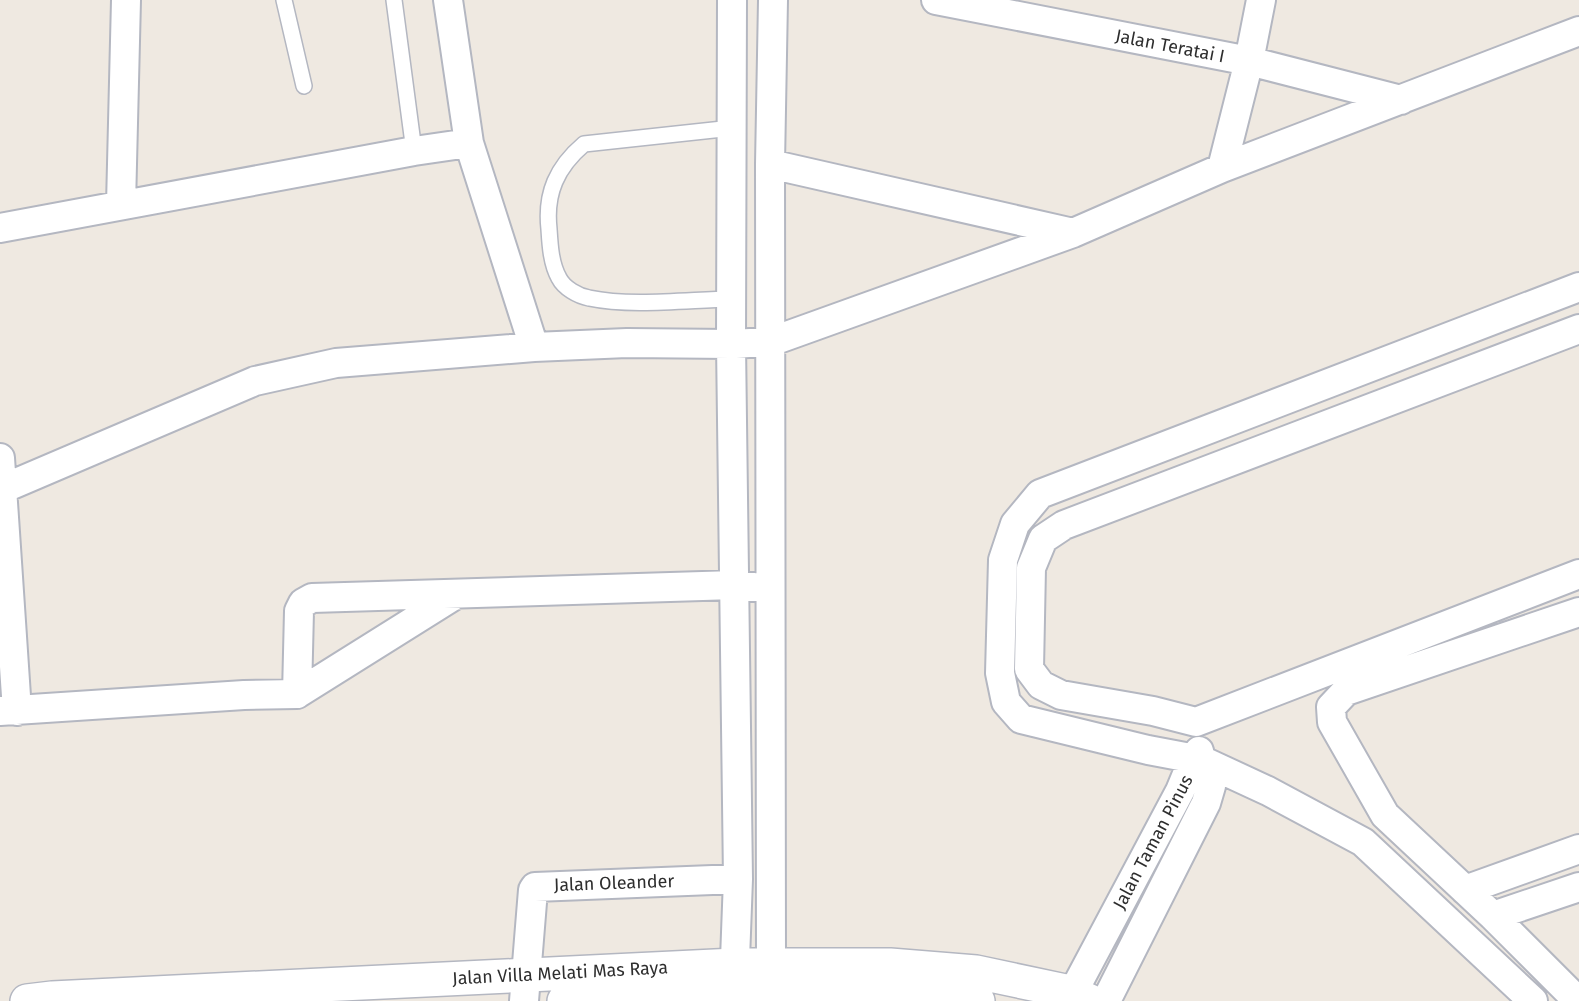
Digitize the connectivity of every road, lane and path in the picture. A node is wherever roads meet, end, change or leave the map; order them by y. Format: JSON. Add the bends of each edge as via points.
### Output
{"nodes":[{"id":1,"x":126,"y":0,"type":"edge"},
{"id":2,"x":284,"y":0,"type":"edge"},
{"id":3,"x":394,"y":0,"type":"edge"},
{"id":4,"x":448,"y":0,"type":"edge"},
{"id":5,"x":732,"y":0,"type":"edge"},
{"id":6,"x":773,"y":0,"type":"edge"},
{"id":7,"x":936,"y":0,"type":"edge"},
{"id":8,"x":1261,"y":0,"type":"edge"},
{"id":9,"x":1579,"y":31,"type":"edge"},
{"id":10,"x":1249,"y":61,"type":"junction"},
{"id":11,"x":304,"y":86,"type":"dead end"},
{"id":12,"x":1401,"y":100,"type":"junction"},
{"id":13,"x":732,"y":128,"type":"junction"},
{"id":14,"x":468,"y":143,"type":"junction"},
{"id":15,"x":414,"y":151,"type":"junction"},
{"id":16,"x":770,"y":164,"type":"junction"},
{"id":17,"x":1222,"y":168,"type":"junction"},
{"id":18,"x":121,"y":205,"type":"junction"},
{"id":19,"x":0,"y":228,"type":"edge"},
{"id":20,"x":1073,"y":233,"type":"junction"},
{"id":21,"x":1579,"y":288,"type":"edge"},
{"id":22,"x":731,"y":299,"type":"junction"},
{"id":23,"x":1579,"y":329,"type":"edge"},
{"id":24,"x":770,"y":342,"type":"junction"},
{"id":25,"x":731,"y":344,"type":"junction"},
{"id":26,"x":534,"y":347,"type":"junction"},
{"id":27,"x":0,"y":458,"type":"edge"},
{"id":28,"x":1,"y":490,"type":"edge"},
{"id":29,"x":1579,"y":574,"type":"edge"},
{"id":30,"x":735,"y":585,"type":"junction"},
{"id":31,"x":770,"y":589,"type":"junction"},
{"id":32,"x":456,"y":594,"type":"junction"},
{"id":33,"x":1579,"y":612,"type":"edge"},
{"id":34,"x":297,"y":694,"type":"junction"},
{"id":35,"x":9,"y":711,"type":"edge"},
{"id":36,"x":1196,"y":722,"type":"junction"},
{"id":37,"x":1201,"y":760,"type":"junction"},
{"id":38,"x":1384,"y":815,"type":"junction"},
{"id":39,"x":1363,"y":842,"type":"junction"},
{"id":40,"x":1579,"y":849,"type":"edge"},
{"id":41,"x":738,"y":879,"type":"junction"},
{"id":42,"x":1579,"y":887,"type":"edge"},
{"id":43,"x":1466,"y":890,"type":"junction"},
{"id":44,"x":1493,"y":916,"type":"junction"},
{"id":45,"x":734,"y":979,"type":"junction"},
{"id":46,"x":770,"y":979,"type":"junction"},
{"id":47,"x":525,"y":987,"type":"edge"},
{"id":48,"x":1075,"y":998,"type":"edge"},
{"id":49,"x":1574,"y":1000,"type":"edge"},
{"id":50,"x":27,"y":1001,"type":"edge"},
{"id":51,"x":564,"y":1001,"type":"edge"},
{"id":52,"x":978,"y":1001,"type":"edge"},
{"id":53,"x":1106,"y":1001,"type":"edge"},
{"id":54,"x":1533,"y":1001,"type":"edge"}],
"edges":[{"from":1,"to":18,"type":"street"},
{"from":2,"to":11,"type":"lane"},
{"from":3,"to":15,"type":"lane"},
{"from":4,"to":14,"type":"street"},
{"from":5,"to":13,"type":"street"},
{"from":6,"to":16,"type":"street"},
{"from":7,"to":10,"type":"street","name":"Jalan Teratai I"},
{"from":8,"to":10,"type":"street"},
{"from":9,"to":12,"type":"street"},
{"from":10,"to":12,"type":"street","name":"Jalan Teratai I"},
{"from":10,"to":17,"type":"street"},
{"from":12,"to":17,"type":"street"},
{"from":13,"to":22,"type":"street"},
{"from":13,"to":22,"type":"lane","via":[[584,144],[569,156],[557,174],[548,224],[559,279],[571,291],[587,298],[634,302]]},
{"from":14,"to":15,"type":"street"},
{"from":14,"to":26,"type":"street"},
{"from":15,"to":18,"type":"street"},
{"from":16,"to":20,"type":"street"},
{"from":16,"to":24,"type":"street"},
{"from":17,"to":20,"type":"street"},
{"from":18,"to":19,"type":"street"},
{"from":20,"to":24,"type":"street"},
{"from":21,"to":37,"type":"street","via":[[1040,494],[1015,524],[1003,560],[1000,673],[1006,702],[1021,719]]},
{"from":22,"to":25,"type":"street"},
{"from":23,"to":36,"type":"street","via":[[1064,525],[1043,539],[1031,568],[1029,669],[1041,685],[1061,695]]},
{"from":24,"to":25,"type":"street"},
{"from":24,"to":31,"type":"street"},
{"from":25,"to":26,"type":"street"},
{"from":25,"to":30,"type":"street"},
{"from":26,"to":28,"type":"street","via":[[336,363],[255,381]]},
{"from":27,"to":28,"type":"street"},
{"from":28,"to":35,"type":"street"},
{"from":29,"to":36,"type":"street"},
{"from":30,"to":31,"type":"street"},
{"from":30,"to":32,"type":"street"},
{"from":30,"to":41,"type":"street"},
{"from":31,"to":46,"type":"street"},
{"from":32,"to":34,"type":"street"},
{"from":32,"to":34,"type":"street","via":[[312,598],[303,603],[299,611]]},
{"from":33,"to":38,"type":"street","via":[[1346,690],[1339,696],[1331,707],[1332,722]]},
{"from":34,"to":35,"type":"street"},
{"from":36,"to":37,"type":"street"},
{"from":37,"to":39,"type":"street"},
{"from":37,"to":48,"type":"street","name":"Jalan Taman Pinus","via":[[1187,774],[1085,970]]},
{"from":37,"to":53,"type":"street","name":"Jalan Taman Pinus","via":[[1210,786],[1206,803]]},
{"from":38,"to":39,"type":"street"},
{"from":38,"to":43,"type":"street"},
{"from":39,"to":54,"type":"street"},
{"from":40,"to":43,"type":"street"},
{"from":41,"to":45,"type":"street"},
{"from":41,"to":47,"type":"street","name":"Jalan Oleander","via":[[536,886]]},
{"from":42,"to":44,"type":"street"},
{"from":43,"to":44,"type":"street"},
{"from":44,"to":49,"type":"street"},
{"from":45,"to":46,"type":"street","name":"Jalan Villa Melati Mas Raya"},
{"from":45,"to":47,"type":"street","name":"Jalan Villa Melati Mas Raya"},
{"from":45,"to":51,"type":"street","name":"Jalan Villa Melati Mas Raya"},
{"from":46,"to":48,"type":"street","name":"Jalan Villa Melati Mas Raya","via":[[890,965],[976,972]]},
{"from":46,"to":52,"type":"street","name":"Jalan Villa Melati Mas Raya"},
{"from":47,"to":50,"type":"street","name":"Jalan Villa Melati Mas Raya","via":[[404,981]]}]}
